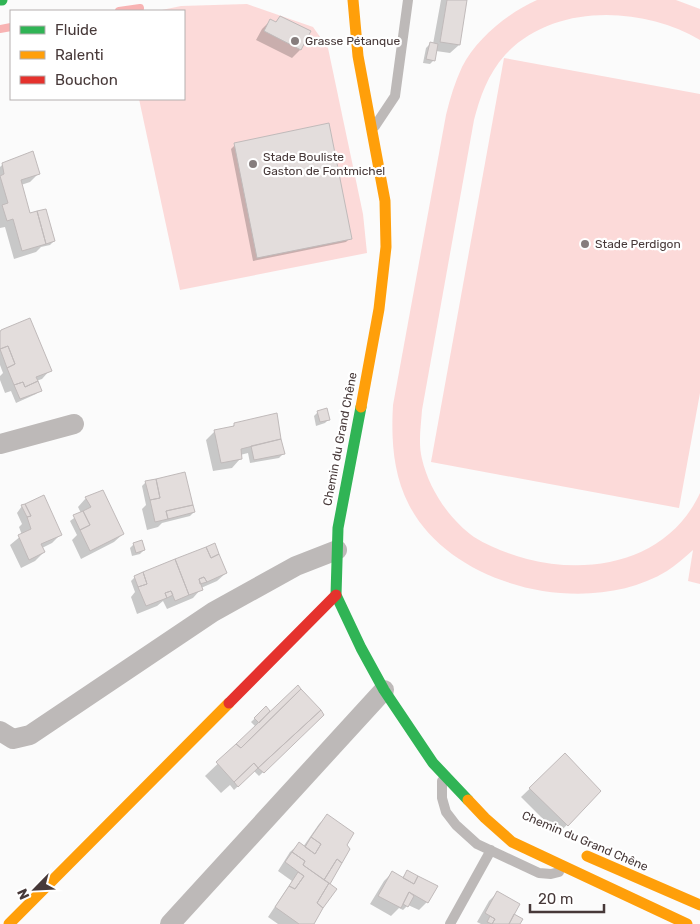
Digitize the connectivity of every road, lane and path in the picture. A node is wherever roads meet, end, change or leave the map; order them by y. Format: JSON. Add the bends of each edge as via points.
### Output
{"nodes":[{"id":1,"x":353,"y":0,"type":"edge"},
{"id":2,"x":408,"y":0,"type":"edge"},
{"id":3,"x":342,"y":9,"type":"dead end"},
{"id":4,"x":354,"y":22,"type":"junction"},
{"id":5,"x":372,"y":131,"type":"junction"},
{"id":6,"x":74,"y":424,"type":"dead end"},
{"id":7,"x":0,"y":444,"type":"edge"},
{"id":8,"x":337,"y":550,"type":"junction"},
{"id":9,"x":336,"y":595,"type":"junction"},
{"id":10,"x":384,"y":690,"type":"junction"},
{"id":11,"x":0,"y":731,"type":"edge"},
{"id":12,"x":442,"y":772,"type":"junction"},
{"id":13,"x":485,"y":818,"type":"junction"},
{"id":14,"x":511,"y":825,"type":"dead end"},
{"id":15,"x":491,"y":850,"type":"junction"},
{"id":16,"x":573,"y":850,"type":"dead end"},
{"id":17,"x":568,"y":868,"type":"junction"},
{"id":18,"x":700,"y":905,"type":"edge"},
{"id":19,"x":9,"y":924,"type":"edge"},
{"id":20,"x":170,"y":924,"type":"edge"},
{"id":21,"x":450,"y":924,"type":"edge"},
{"id":22,"x":687,"y":924,"type":"edge"}],
"edges":[{"from":1,"to":4,"type":"main road","name":"Chemin du Grand Chêne"},
{"from":2,"to":5,"type":"lane","via":[[395,96]]},
{"from":3,"to":4,"type":"main road"},
{"from":4,"to":5,"type":"main road","name":"Chemin du Grand Chêne"},
{"from":5,"to":8,"type":"main road","name":"Chemin du Grand Chêne","via":[[385,201],[386,247],[379,309],[338,528]]},
{"from":6,"to":7,"type":"street"},
{"from":8,"to":9,"type":"main road","name":"Chemin du Grand Chêne"},
{"from":8,"to":11,"type":"street","via":[[296,566],[213,612],[30,735],[13,739]]},
{"from":9,"to":10,"type":"main road","name":"Chemin du Grand Chêne"},
{"from":9,"to":19,"type":"main road"},
{"from":10,"to":12,"type":"main road","name":"Chemin du Grand Chêne","via":[[432,763]]},
{"from":10,"to":20,"type":"street"},
{"from":12,"to":13,"type":"main road","name":"Chemin du Grand Chêne"},
{"from":12,"to":15,"type":"lane","via":[[442,798],[446,812],[477,844]]},
{"from":13,"to":14,"type":"main road","name":"Chemin du Grand Chêne"},
{"from":13,"to":17,"type":"main road","name":"Chemin du Grand Chêne","via":[[512,842]]},
{"from":15,"to":17,"type":"lane","via":[[539,873],[551,874]]},
{"from":15,"to":21,"type":"lane"},
{"from":16,"to":18,"type":"main road","name":"Chemin du Grand Chêne"},
{"from":17,"to":22,"type":"main road","name":"Chemin du Grand Chêne"}]}
